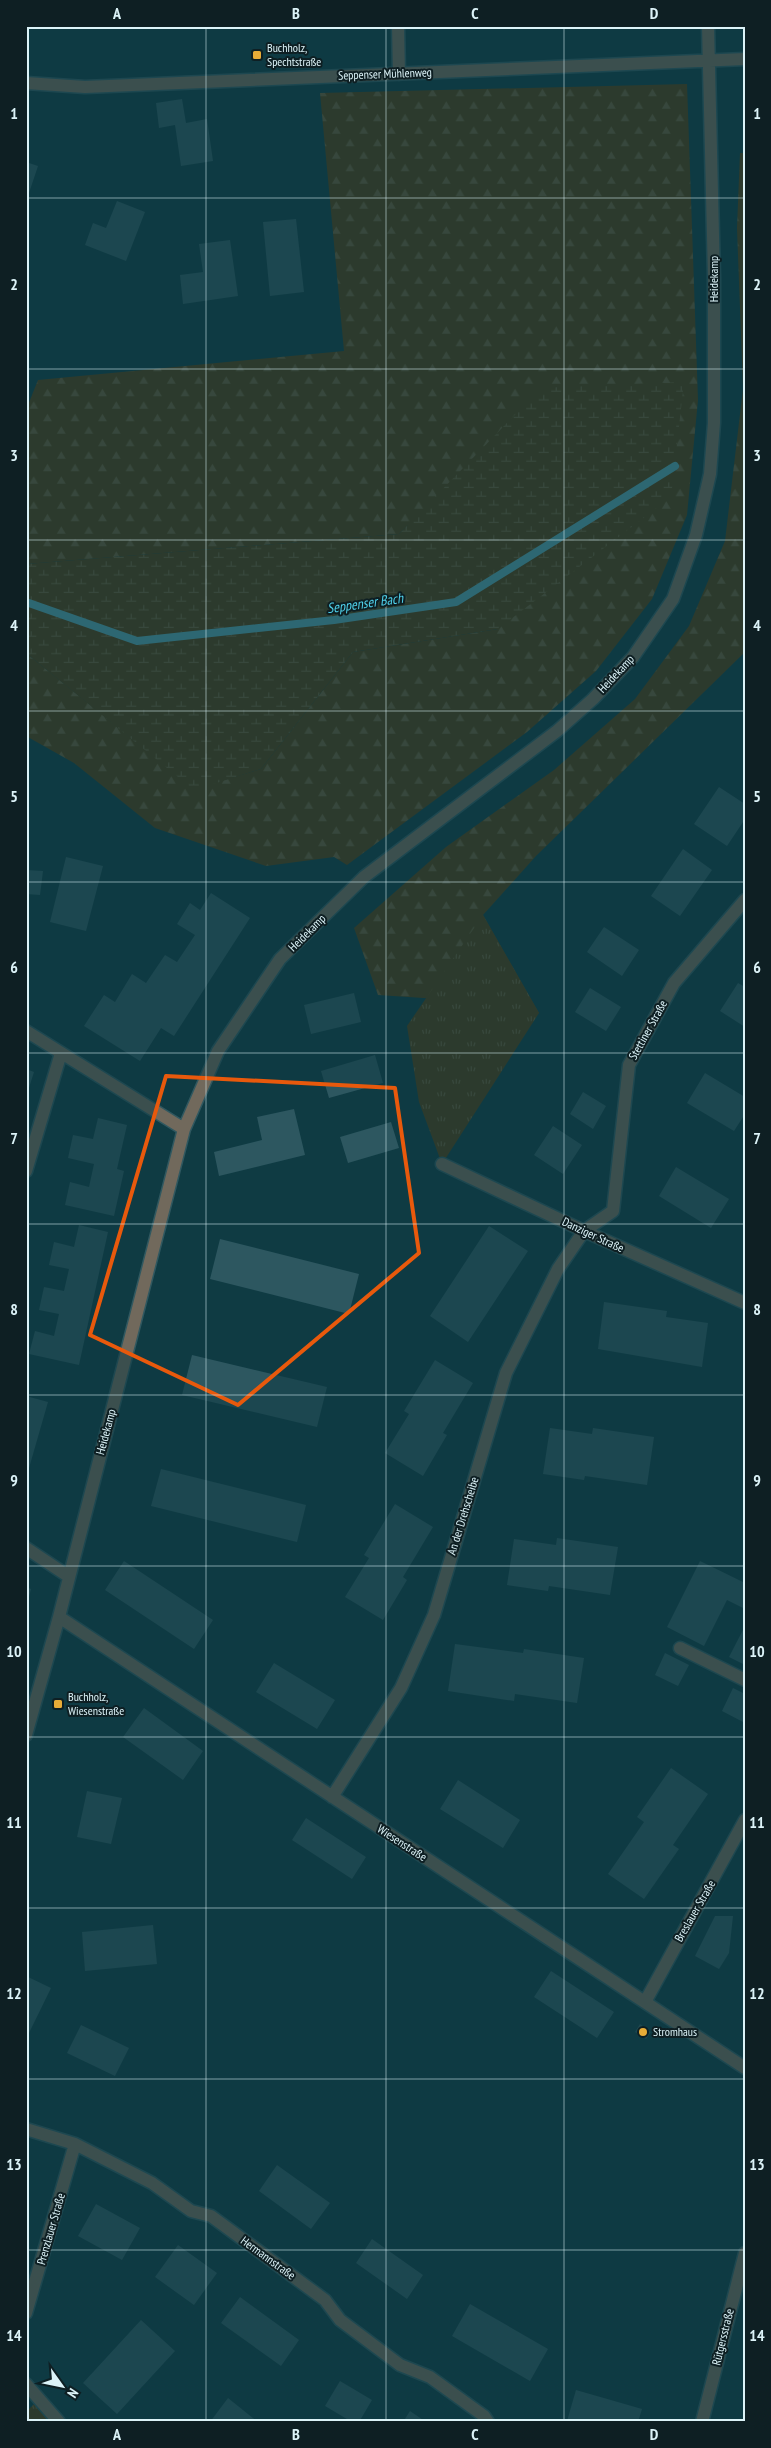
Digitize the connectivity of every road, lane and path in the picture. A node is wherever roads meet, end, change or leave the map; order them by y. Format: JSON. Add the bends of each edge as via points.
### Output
{"nodes":[{"id":1,"x":398,"y":26,"type":"edge"},
{"id":2,"x":708,"y":26,"type":"edge"},
{"id":3,"x":745,"y":59,"type":"edge"},
{"id":4,"x":710,"y":60,"type":"junction"},
{"id":5,"x":399,"y":74,"type":"junction"},
{"id":6,"x":26,"y":83,"type":"edge"},
{"id":7,"x":745,"y":900,"type":"edge"},
{"id":8,"x":26,"y":1031,"type":"edge"},
{"id":9,"x":61,"y":1053,"type":"junction"},
{"id":10,"x":184,"y":1129,"type":"junction"},
{"id":11,"x":442,"y":1164,"type":"dead end"},
{"id":12,"x":26,"y":1171,"type":"edge"},
{"id":13,"x":584,"y":1231,"type":"junction"},
{"id":14,"x":745,"y":1303,"type":"edge"},
{"id":15,"x":26,"y":1548,"type":"edge"},
{"id":16,"x":68,"y":1576,"type":"junction"},
{"id":17,"x":59,"y":1617,"type":"junction"},
{"id":18,"x":680,"y":1648,"type":"dead end"},
{"id":19,"x":745,"y":1680,"type":"edge"},
{"id":20,"x":26,"y":1734,"type":"edge"},
{"id":21,"x":332,"y":1797,"type":"junction"},
{"id":22,"x":745,"y":1820,"type":"edge"},
{"id":23,"x":645,"y":2002,"type":"junction"},
{"id":24,"x":745,"y":2068,"type":"edge"},
{"id":25,"x":26,"y":2129,"type":"edge"},
{"id":26,"x":75,"y":2144,"type":"junction"},
{"id":27,"x":745,"y":2253,"type":"edge"},
{"id":28,"x":26,"y":2313,"type":"edge"},
{"id":29,"x":26,"y":2384,"type":"edge"},
{"id":30,"x":59,"y":2422,"type":"edge"},
{"id":31,"x":488,"y":2422,"type":"edge"},
{"id":32,"x":702,"y":2422,"type":"edge"}],
"edges":[{"from":1,"to":5,"type":"street"},
{"from":2,"to":4,"type":"street","name":"Heidekamp"},
{"from":3,"to":4,"type":"street","name":"Seppenser Mühlenweg"},
{"from":4,"to":5,"type":"street","name":"Seppenser Mühlenweg"},
{"from":4,"to":10,"type":"street","name":"Heidekamp","via":[[714,423],[710,474],[696,535],[672,599],[633,657],[593,699],[557,731],[364,876],[280,959],[218,1051]]},
{"from":5,"to":6,"type":"street","name":"Seppenser Mühlenweg","via":[[82,87]]},
{"from":7,"to":13,"type":"street","name":"Stettiner Straße","via":[[674,983],[629,1065],[614,1211]]},
{"from":8,"to":9,"type":"street"},
{"from":9,"to":10,"type":"street"},
{"from":9,"to":12,"type":"street"},
{"from":10,"to":16,"type":"street","name":"Heidekamp"},
{"from":11,"to":13,"type":"street","name":"Danziger Straße"},
{"from":13,"to":14,"type":"street","name":"Danziger Straße"},
{"from":13,"to":21,"type":"street","name":"An der Drehscheibe","via":[[558,1269],[506,1373],[434,1615],[401,1688]]},
{"from":15,"to":16,"type":"street"},
{"from":16,"to":17,"type":"street","name":"Heidekamp"},
{"from":17,"to":20,"type":"street","name":"Heidekamp"},
{"from":17,"to":21,"type":"street","name":"Wiesenstraße"},
{"from":18,"to":19,"type":"street"},
{"from":21,"to":23,"type":"street","name":"Wiesenstraße"},
{"from":22,"to":23,"type":"street","name":"Breslauer Straße"},
{"from":23,"to":24,"type":"street","name":"Wiesenstraße"},
{"from":25,"to":26,"type":"street","name":"Hermannstraße"},
{"from":26,"to":28,"type":"street","name":"Prenzlauer Straße"},
{"from":26,"to":31,"type":"street","name":"Hermannstraße","via":[[152,2183],[191,2211],[211,2216],[325,2300],[340,2320],[400,2365],[430,2377]]},
{"from":27,"to":32,"type":"street","name":"Rütgersstraße"},
{"from":29,"to":30,"type":"street"}]}
